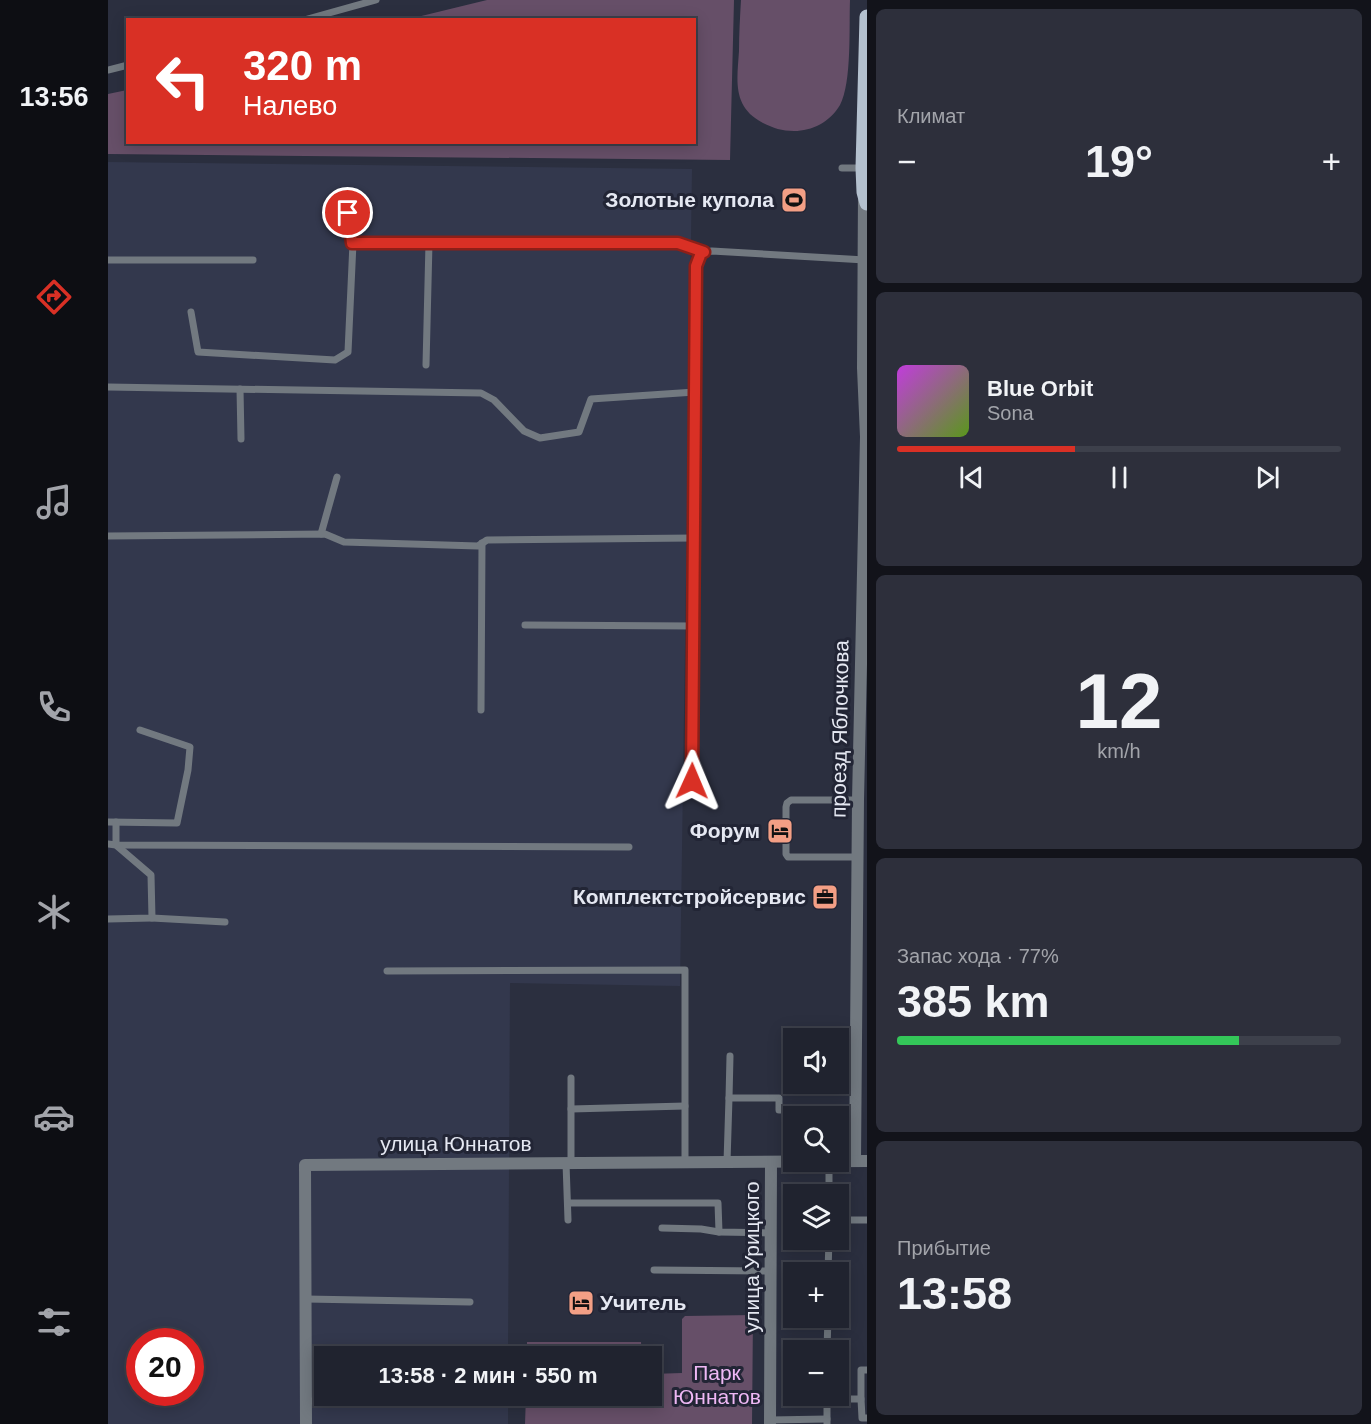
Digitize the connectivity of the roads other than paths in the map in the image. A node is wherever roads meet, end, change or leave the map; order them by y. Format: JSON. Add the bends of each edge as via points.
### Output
{"nodes":[{"id":1,"x":376,"y":0,"type":"edge"},
{"id":2,"x":867,"y":17,"type":"edge"},
{"id":3,"x":311,"y":18,"type":"edge"},
{"id":4,"x":126,"y":66,"type":"edge"},
{"id":5,"x":108,"y":70,"type":"edge"},
{"id":6,"x":842,"y":168,"type":"dead end"},
{"id":7,"x":863,"y":168,"type":"junction"},
{"id":8,"x":865,"y":197,"type":"edge"},
{"id":9,"x":348,"y":213,"type":"dead end"},
{"id":10,"x":352,"y":243,"type":"junction"},
{"id":11,"x":429,"y":243,"type":"junction"},
{"id":12,"x":704,"y":252,"type":"junction"},
{"id":13,"x":108,"y":260,"type":"edge"},
{"id":14,"x":253,"y":260,"type":"dead end"},
{"id":15,"x":865,"y":260,"type":"junction"},
{"id":16,"x":866,"y":297,"type":"edge"},
{"id":17,"x":191,"y":312,"type":"dead end"},
{"id":18,"x":426,"y":365,"type":"dead end"},
{"id":19,"x":108,"y":387,"type":"edge"},
{"id":20,"x":240,"y":389,"type":"junction"},
{"id":21,"x":695,"y":392,"type":"junction"},
{"id":22,"x":866,"y":437,"type":"edge"},
{"id":23,"x":241,"y":439,"type":"dead end"},
{"id":24,"x":337,"y":477,"type":"dead end"},
{"id":25,"x":321,"y":534,"type":"junction"},
{"id":26,"x":108,"y":537,"type":"edge"},
{"id":27,"x":694,"y":538,"type":"junction"},
{"id":28,"x":482,"y":543,"type":"junction"},
{"id":29,"x":525,"y":625,"type":"dead end"},
{"id":30,"x":694,"y":626,"type":"junction"},
{"id":31,"x":481,"y":710,"type":"dead end"},
{"id":32,"x":140,"y":730,"type":"dead end"},
{"id":33,"x":864,"y":740,"type":"edge"},
{"id":34,"x":692,"y":781,"type":"dead end"},
{"id":35,"x":858,"y":800,"type":"junction"},
{"id":36,"x":108,"y":822,"type":"edge"},
{"id":37,"x":116,"y":822,"type":"junction"},
{"id":38,"x":112,"y":844,"type":"edge"},
{"id":39,"x":629,"y":847,"type":"dead end"},
{"id":40,"x":857,"y":857,"type":"junction"},
{"id":41,"x":152,"y":918,"type":"junction"},
{"id":42,"x":108,"y":919,"type":"edge"},
{"id":43,"x":225,"y":922,"type":"dead end"},
{"id":44,"x":387,"y":971,"type":"dead end"},
{"id":45,"x":730,"y":1056,"type":"dead end"},
{"id":46,"x":571,"y":1078,"type":"dead end"},
{"id":47,"x":729,"y":1098,"type":"junction"},
{"id":48,"x":685,"y":1106,"type":"junction"},
{"id":49,"x":572,"y":1109,"type":"junction"},
{"id":50,"x":783,"y":1110,"type":"edge"},
{"id":51,"x":861,"y":1161,"type":"edge"},
{"id":52,"x":685,"y":1162,"type":"junction"},
{"id":53,"x":726,"y":1162,"type":"junction"},
{"id":54,"x":771,"y":1162,"type":"junction"},
{"id":55,"x":783,"y":1162,"type":"edge"},
{"id":56,"x":568,"y":1163,"type":"junction"},
{"id":57,"x":568,"y":1203,"type":"junction"},
{"id":58,"x":568,"y":1220,"type":"dead end"},
{"id":59,"x":849,"y":1220,"type":"edge"},
{"id":60,"x":867,"y":1220,"type":"edge"},
{"id":61,"x":662,"y":1228,"type":"dead end"},
{"id":62,"x":719,"y":1232,"type":"junction"},
{"id":63,"x":772,"y":1233,"type":"junction"},
{"id":64,"x":654,"y":1270,"type":"dead end"},
{"id":65,"x":771,"y":1271,"type":"junction"},
{"id":66,"x":306,"y":1299,"type":"junction"},
{"id":67,"x":470,"y":1302,"type":"dead end"},
{"id":68,"x":867,"y":1370,"type":"edge"},
{"id":69,"x":849,"y":1398,"type":"edge"},
{"id":70,"x":861,"y":1399,"type":"junction"},
{"id":71,"x":306,"y":1401,"type":"junction"},
{"id":72,"x":314,"y":1401,"type":"edge"},
{"id":73,"x":827,"y":1406,"type":"edge"},
{"id":74,"x":867,"y":1418,"type":"edge"},
{"id":75,"x":826,"y":1421,"type":"edge"},
{"id":76,"x":770,"y":1422,"type":"edge"},
{"id":77,"x":306,"y":1424,"type":"edge"}],
"edges":[{"from":1,"to":3,"type":"lane"},
{"from":2,"to":7,"type":"main road","name":"проезд Яблочкова"},
{"from":4,"to":5,"type":"lane"},
{"from":6,"to":7,"type":"lane"},
{"from":7,"to":8,"type":"main road","name":"проезд Яблочкова"},
{"from":8,"to":15,"type":"street","name":"проезд Яблочкова"},
{"from":9,"to":10,"type":"lane"},
{"from":10,"to":11,"type":"lane"},
{"from":10,"to":17,"type":"lane","via":[[348,352],[335,360],[198,352]]},
{"from":11,"to":12,"type":"lane","via":[[678,243]]},
{"from":11,"to":18,"type":"lane"},
{"from":12,"to":15,"type":"lane"},
{"from":12,"to":21,"type":"lane","via":[[696,266]]},
{"from":13,"to":14,"type":"lane"},
{"from":15,"to":16,"type":"street","name":"проезд Яблочкова"},
{"from":16,"to":22,"type":"street","name":"проезд Яблочкова"},
{"from":19,"to":20,"type":"lane"},
{"from":20,"to":21,"type":"lane","via":[[481,393],[494,400],[524,431],[540,438],[579,432],[591,399]]},
{"from":20,"to":23,"type":"lane"},
{"from":21,"to":27,"type":"lane"},
{"from":22,"to":33,"type":"street","name":"проезд Яблочкова"},
{"from":24,"to":25,"type":"lane"},
{"from":25,"to":26,"type":"lane"},
{"from":25,"to":28,"type":"lane","via":[[345,542],[478,546]]},
{"from":27,"to":28,"type":"lane"},
{"from":27,"to":30,"type":"lane"},
{"from":28,"to":31,"type":"lane"},
{"from":29,"to":30,"type":"lane"},
{"from":30,"to":34,"type":"lane"},
{"from":32,"to":37,"type":"lane","via":[[190,747],[177,823]]},
{"from":33,"to":35,"type":"street","name":"проезд Яблочкова"},
{"from":35,"to":40,"type":"street","name":"проезд Яблочкова"},
{"from":35,"to":40,"type":"lane","via":[[791,800],[786,807],[788,857]]},
{"from":36,"to":37,"type":"lane"},
{"from":37,"to":38,"type":"lane"},
{"from":38,"to":39,"type":"lane"},
{"from":38,"to":41,"type":"lane","via":[[151,875]]},
{"from":40,"to":51,"type":"street","name":"проезд Яблочкова"},
{"from":41,"to":42,"type":"lane"},
{"from":41,"to":43,"type":"lane"},
{"from":44,"to":48,"type":"lane","via":[[685,970]]},
{"from":45,"to":47,"type":"lane"},
{"from":46,"to":49,"type":"lane"},
{"from":47,"to":50,"type":"lane","via":[[779,1098],[779,1110]]},
{"from":47,"to":53,"type":"lane"},
{"from":48,"to":49,"type":"lane"},
{"from":48,"to":52,"type":"lane"},
{"from":49,"to":56,"type":"lane"},
{"from":52,"to":53,"type":"street","name":"улица Юннатов"},
{"from":52,"to":56,"type":"street","name":"улица Юннатов"},
{"from":53,"to":54,"type":"street","name":"улица Юннатов"},
{"from":54,"to":55,"type":"street","name":"улица Юннатов"},
{"from":54,"to":63,"type":"street","name":"улица Урицкого"},
{"from":56,"to":57,"type":"lane"},
{"from":56,"to":66,"type":"street","name":"улица Юннатов","via":[[306,1165]]},
{"from":57,"to":58,"type":"lane"},
{"from":57,"to":62,"type":"lane","via":[[718,1203]]},
{"from":59,"to":60,"type":"lane"},
{"from":61,"to":62,"type":"lane"},
{"from":62,"to":63,"type":"lane"},
{"from":63,"to":65,"type":"street","name":"улица Урицкого"},
{"from":64,"to":65,"type":"lane"},
{"from":65,"to":76,"type":"street","name":"улица Урицкого"},
{"from":66,"to":67,"type":"lane"},
{"from":66,"to":71,"type":"street","name":"улица Юннатов"},
{"from":68,"to":70,"type":"lane","via":[[861,1370]]},
{"from":69,"to":70,"type":"lane"},
{"from":70,"to":74,"type":"lane","via":[[862,1418]]},
{"from":71,"to":72,"type":"lane"},
{"from":71,"to":77,"type":"street","name":"улица Юннатов"},
{"from":73,"to":75,"type":"lane"},
{"from":75,"to":76,"type":"lane"}]}
